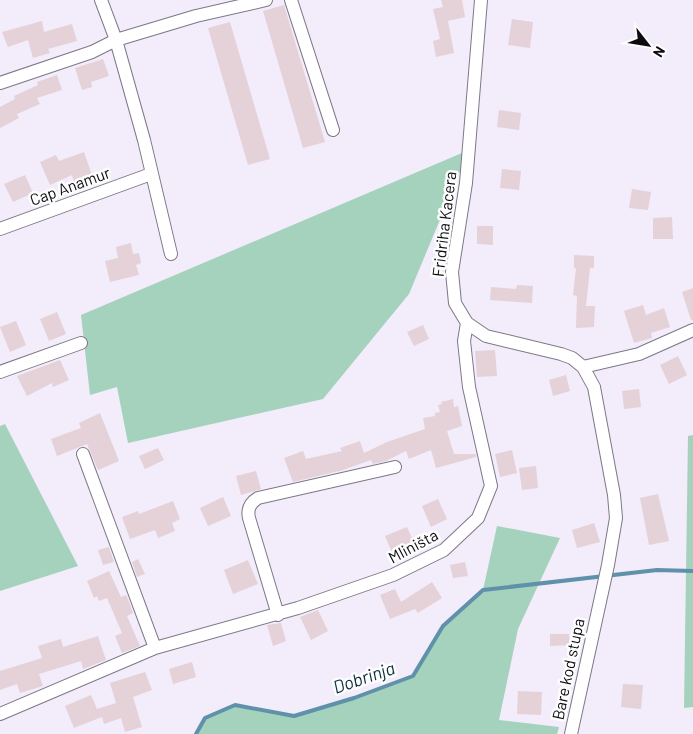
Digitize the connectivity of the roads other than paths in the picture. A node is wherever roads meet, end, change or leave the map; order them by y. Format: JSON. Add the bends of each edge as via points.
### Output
{"nodes":[{"id":1,"x":101,"y":0,"type":"edge"},
{"id":2,"x":266,"y":0,"type":"edge"},
{"id":3,"x":291,"y":0,"type":"edge"},
{"id":4,"x":481,"y":0,"type":"edge"},
{"id":5,"x":249,"y":2,"type":"edge"},
{"id":6,"x":116,"y":40,"type":"junction"},
{"id":7,"x":0,"y":83,"type":"edge"},
{"id":8,"x":333,"y":130,"type":"dead end"},
{"id":9,"x":151,"y":174,"type":"junction"},
{"id":10,"x":0,"y":229,"type":"edge"},
{"id":11,"x":171,"y":254,"type":"dead end"},
{"id":12,"x":467,"y":323,"type":"junction"},
{"id":13,"x":693,"y":330,"type":"edge"},
{"id":14,"x":81,"y":343,"type":"dead end"},
{"id":15,"x":583,"y":367,"type":"junction"},
{"id":16,"x":0,"y":372,"type":"edge"},
{"id":17,"x":83,"y":454,"type":"dead end"},
{"id":18,"x":395,"y":467,"type":"dead end"},
{"id":19,"x":278,"y":615,"type":"junction"},
{"id":20,"x":155,"y":648,"type":"junction"},
{"id":21,"x":0,"y":714,"type":"edge"},
{"id":22,"x":571,"y":734,"type":"edge"}],
"edges":[{"from":1,"to":6,"type":"street"},
{"from":2,"to":5,"type":"street"},
{"from":3,"to":8,"type":"street"},
{"from":4,"to":12,"type":"street","name":"Fridriha Kacera","via":[[466,183],[452,272],[455,304]]},
{"from":5,"to":6,"type":"street"},
{"from":6,"to":7,"type":"street","via":[[92,52]]},
{"from":6,"to":9,"type":"street"},
{"from":9,"to":10,"type":"street","name":"Cap Anamur"},
{"from":9,"to":11,"type":"street"},
{"from":12,"to":15,"type":"street","name":"Fridriha Kacera","via":[[486,336],[561,354]]},
{"from":12,"to":19,"type":"street","name":"Mliništa","via":[[464,340],[468,387],[491,486],[478,518],[444,550],[393,575]]},
{"from":13,"to":15,"type":"street","via":[[639,354]]},
{"from":14,"to":16,"type":"street"},
{"from":15,"to":22,"type":"street","name":"Bare kod stupa","via":[[594,387],[616,518]]},
{"from":17,"to":20,"type":"street"},
{"from":18,"to":19,"type":"street","via":[[253,501],[249,507],[249,518]]},
{"from":19,"to":20,"type":"street","name":"Mliništa"},
{"from":20,"to":21,"type":"street","name":"Mliništa"}]}
